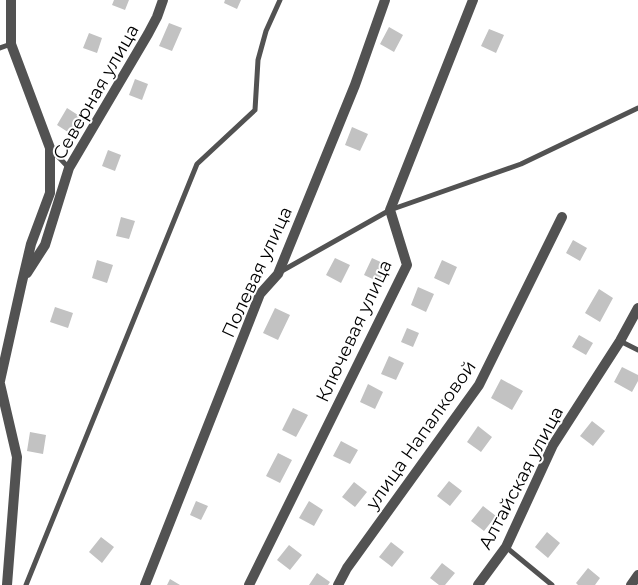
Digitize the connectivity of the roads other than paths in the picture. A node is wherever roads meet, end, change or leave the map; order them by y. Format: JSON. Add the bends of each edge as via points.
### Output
{"nodes":[{"id":1,"x":11,"y":0,"type":"edge"},
{"id":2,"x":163,"y":0,"type":"edge"},
{"id":3,"x":280,"y":0,"type":"edge"},
{"id":4,"x":385,"y":0,"type":"edge"},
{"id":5,"x":474,"y":0,"type":"edge"},
{"id":6,"x":11,"y":44,"type":"junction"},
{"id":7,"x":0,"y":48,"type":"edge"},
{"id":8,"x":638,"y":108,"type":"edge"},
{"id":9,"x":50,"y":148,"type":"junction"},
{"id":10,"x":69,"y":168,"type":"junction"},
{"id":11,"x":390,"y":210,"type":"junction"},
{"id":12,"x":562,"y":217,"type":"dead end"},
{"id":13,"x":278,"y":274,"type":"junction"},
{"id":14,"x":22,"y":282,"type":"junction"},
{"id":15,"x":638,"y":308,"type":"edge"},
{"id":16,"x":620,"y":340,"type":"junction"},
{"id":17,"x":638,"y":350,"type":"edge"},
{"id":18,"x":0,"y":383,"type":"edge"},
{"id":19,"x":506,"y":546,"type":"junction"},
{"id":20,"x":638,"y":575,"type":"edge"},
{"id":21,"x":7,"y":585,"type":"edge"},
{"id":22,"x":26,"y":585,"type":"edge"},
{"id":23,"x":145,"y":585,"type":"edge"},
{"id":24,"x":249,"y":585,"type":"edge"},
{"id":25,"x":338,"y":585,"type":"edge"},
{"id":26,"x":478,"y":585,"type":"edge"},
{"id":27,"x":552,"y":585,"type":"edge"},
{"id":28,"x":631,"y":585,"type":"edge"}],
"edges":[{"from":1,"to":6,"type":"street"},
{"from":2,"to":10,"type":"street","name":"Северная улица","via":[[148,34]]},
{"from":3,"to":22,"type":"lane","via":[[258,60],[255,110],[197,164]]},
{"from":4,"to":13,"type":"street","name":"Полевая улица","via":[[355,85]]},
{"from":5,"to":11,"type":"street"},
{"from":6,"to":7,"type":"lane"},
{"from":6,"to":9,"type":"street"},
{"from":8,"to":11,"type":"lane","via":[[521,164]]},
{"from":9,"to":10,"type":"lane"},
{"from":9,"to":14,"type":"street","via":[[50,194],[31,244]]},
{"from":10,"to":14,"type":"street","name":"Северная улица","via":[[45,245]]},
{"from":11,"to":13,"type":"lane"},
{"from":11,"to":24,"type":"street","name":"Ключевая улица","via":[[407,265]]},
{"from":12,"to":25,"type":"street","name":"улица Напалковой","via":[[479,385]]},
{"from":13,"to":23,"type":"street","name":"Полевая улица","via":[[260,294]]},
{"from":14,"to":18,"type":"street"},
{"from":15,"to":16,"type":"street","name":"Алтайская улица"},
{"from":16,"to":17,"type":"lane"},
{"from":16,"to":19,"type":"street","name":"Алтайская улица","via":[[553,445]]},
{"from":18,"to":21,"type":"street","via":[[17,457]]},
{"from":19,"to":26,"type":"street","name":"Алтайская улица"},
{"from":19,"to":27,"type":"lane"},
{"from":20,"to":28,"type":"street"}]}
